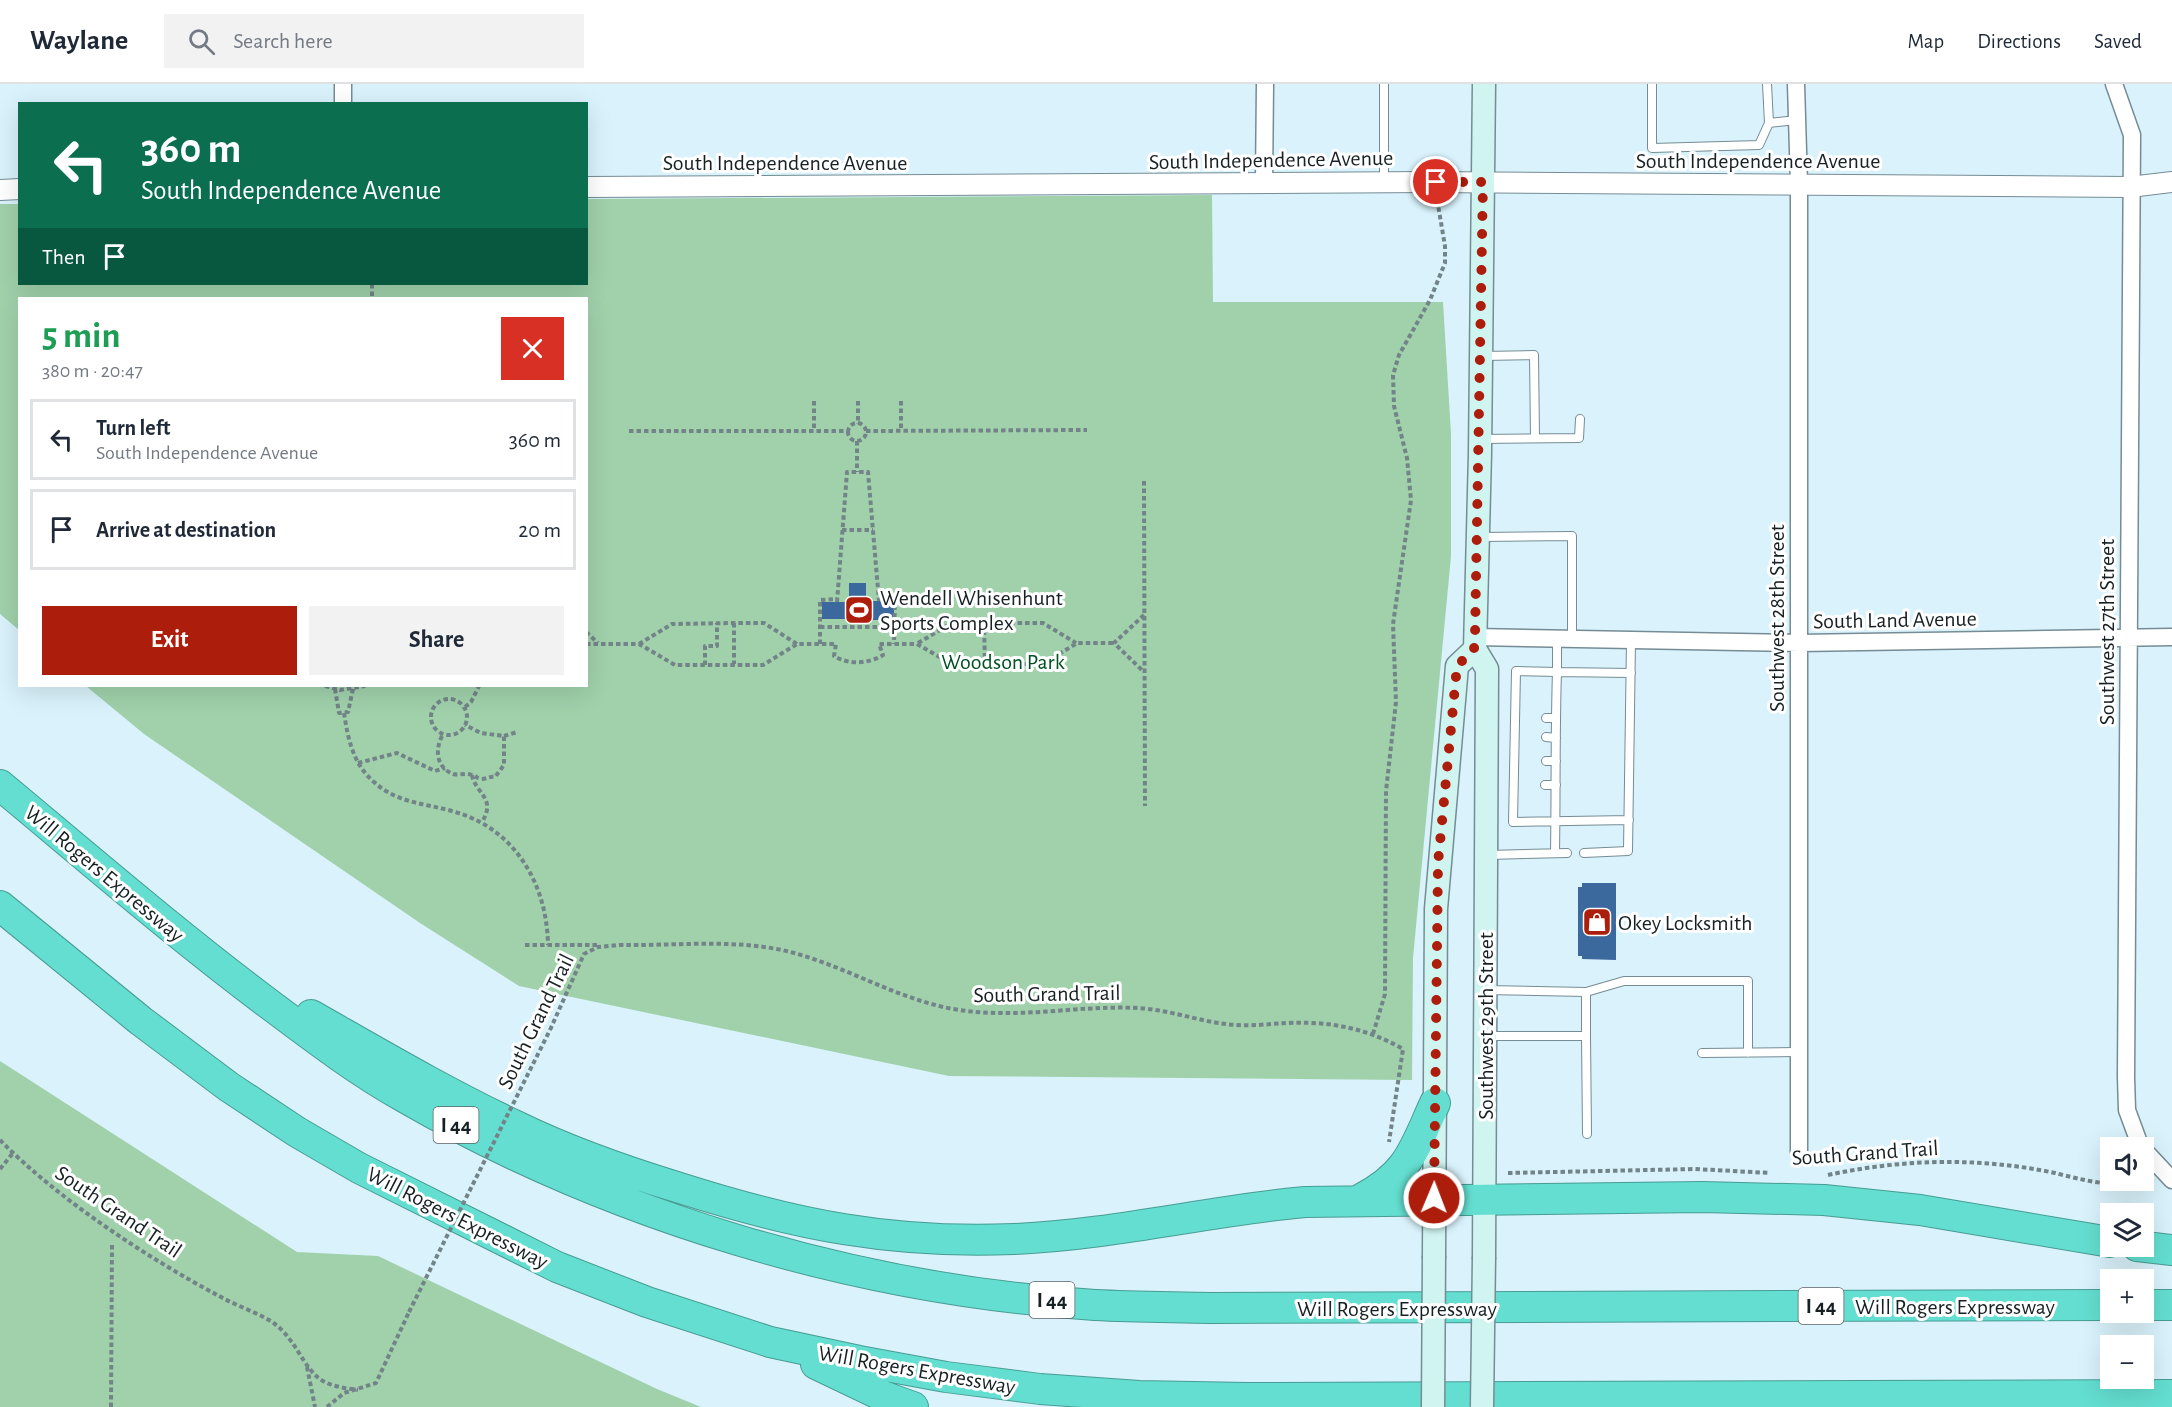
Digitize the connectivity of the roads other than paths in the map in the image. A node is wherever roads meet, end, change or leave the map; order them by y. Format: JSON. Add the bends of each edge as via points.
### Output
{"nodes":[{"id":1,"x":343,"y":84,"type":"edge"},
{"id":2,"x":1265,"y":84,"type":"edge"},
{"id":3,"x":1384,"y":84,"type":"edge"},
{"id":4,"x":1484,"y":84,"type":"edge"},
{"id":5,"x":1652,"y":84,"type":"edge"},
{"id":6,"x":1767,"y":84,"type":"edge"},
{"id":7,"x":1796,"y":84,"type":"edge"},
{"id":8,"x":2114,"y":84,"type":"edge"},
{"id":9,"x":343,"y":102,"type":"edge"},
{"id":10,"x":1797,"y":120,"type":"junction"},
{"id":11,"x":1769,"y":123,"type":"junction"},
{"id":12,"x":1384,"y":182,"type":"junction"},
{"id":13,"x":1483,"y":182,"type":"junction"},
{"id":14,"x":2172,"y":182,"type":"edge"},
{"id":15,"x":1264,"y":184,"type":"junction"},
{"id":16,"x":1799,"y":184,"type":"junction"},
{"id":17,"x":588,"y":187,"type":"edge"},
{"id":18,"x":2130,"y":187,"type":"junction"},
{"id":19,"x":18,"y":189,"type":"edge"},
{"id":20,"x":0,"y":190,"type":"edge"},
{"id":21,"x":1481,"y":356,"type":"junction"},
{"id":22,"x":1580,"y":419,"type":"dead end"},
{"id":23,"x":1535,"y":438,"type":"junction"},
{"id":24,"x":1480,"y":439,"type":"junction"},
{"id":25,"x":1479,"y":537,"type":"junction"},
{"id":26,"x":2129,"y":637,"type":"junction"},
{"id":27,"x":2172,"y":637,"type":"edge"},
{"id":28,"x":1564,"y":639,"type":"junction"},
{"id":29,"x":1631,"y":641,"type":"junction"},
{"id":30,"x":1475,"y":643,"type":"junction"},
{"id":31,"x":1799,"y":643,"type":"junction"},
{"id":32,"x":1557,"y":672,"type":"junction"},
{"id":33,"x":1631,"y":673,"type":"junction"},
{"id":34,"x":1515,"y":718,"type":"junction"},
{"id":35,"x":1525,"y":718,"type":"dead end"},
{"id":36,"x":1546,"y":718,"type":"dead end"},
{"id":37,"x":1556,"y":718,"type":"junction"},
{"id":38,"x":1546,"y":737,"type":"dead end"},
{"id":39,"x":1556,"y":738,"type":"junction"},
{"id":40,"x":0,"y":785,"type":"edge"},
{"id":41,"x":1545,"y":785,"type":"dead end"},
{"id":42,"x":1556,"y":785,"type":"junction"},
{"id":43,"x":1556,"y":820,"type":"junction"},
{"id":44,"x":1629,"y":820,"type":"junction"},
{"id":45,"x":1555,"y":853,"type":"junction"},
{"id":46,"x":1567,"y":853,"type":"dead end"},
{"id":47,"x":1584,"y":853,"type":"dead end"},
{"id":48,"x":1486,"y":855,"type":"junction"},
{"id":49,"x":0,"y":906,"type":"edge"},
{"id":50,"x":204,"y":955,"type":"junction"},
{"id":51,"x":1485,"y":990,"type":"junction"},
{"id":52,"x":1586,"y":992,"type":"junction"},
{"id":53,"x":1485,"y":1036,"type":"junction"},
{"id":54,"x":1586,"y":1036,"type":"junction"},
{"id":55,"x":1798,"y":1052,"type":"junction"},
{"id":56,"x":1702,"y":1053,"type":"dead end"},
{"id":57,"x":1748,"y":1053,"type":"junction"},
{"id":58,"x":1436,"y":1103,"type":"junction"},
{"id":59,"x":1587,"y":1134,"type":"dead end"},
{"id":60,"x":2137,"y":1137,"type":"edge"},
{"id":61,"x":1799,"y":1152,"type":"dead end"},
{"id":62,"x":2154,"y":1161,"type":"edge"},
{"id":63,"x":2172,"y":1180,"type":"edge"},
{"id":64,"x":1434,"y":1198,"type":"junction"},
{"id":65,"x":1484,"y":1199,"type":"junction"},
{"id":66,"x":1359,"y":1200,"type":"junction"},
{"id":67,"x":2100,"y":1240,"type":"edge"},
{"id":68,"x":2154,"y":1248,"type":"edge"},
{"id":69,"x":2172,"y":1250,"type":"edge"},
{"id":70,"x":2100,"y":1305,"type":"edge"},
{"id":71,"x":2154,"y":1305,"type":"edge"},
{"id":72,"x":2172,"y":1305,"type":"edge"},
{"id":73,"x":770,"y":1342,"type":"junction"},
{"id":74,"x":2172,"y":1395,"type":"edge"},
{"id":75,"x":913,"y":1407,"type":"edge"},
{"id":76,"x":1433,"y":1407,"type":"edge"},
{"id":77,"x":1482,"y":1407,"type":"edge"}],
"edges":[{"from":1,"to":9,"type":"street"},
{"from":2,"to":15,"type":"street"},
{"from":3,"to":12,"type":"lane"},
{"from":4,"to":13,"type":"main road","name":"Southwest 29th Street"},
{"from":5,"to":11,"type":"lane","via":[[1652,148],[1759,145]]},
{"from":6,"to":11,"type":"lane"},
{"from":7,"to":10,"type":"street","name":"Southwest 28th Street"},
{"from":8,"to":18,"type":"street","name":"Southwest 27th Street","via":[[2132,135]]},
{"from":10,"to":11,"type":"lane"},
{"from":10,"to":16,"type":"street","name":"Southwest 28th Street"},
{"from":12,"to":13,"type":"street","name":"South Independence Avenue"},
{"from":12,"to":15,"type":"street","name":"South Independence Avenue"},
{"from":13,"to":16,"type":"street","name":"South Independence Avenue"},
{"from":13,"to":21,"type":"main road","name":"Southwest 29th Street"},
{"from":14,"to":18,"type":"street","name":"South Independence Avenue"},
{"from":15,"to":17,"type":"street","name":"South Independence Avenue"},
{"from":16,"to":18,"type":"street","name":"South Independence Avenue"},
{"from":16,"to":31,"type":"street","name":"Southwest 28th Street"},
{"from":18,"to":26,"type":"street","name":"Southwest 27th Street"},
{"from":19,"to":20,"type":"street"},
{"from":21,"to":23,"type":"lane","via":[[1534,356]]},
{"from":21,"to":24,"type":"main road","name":"Southwest 29th Street"},
{"from":22,"to":23,"type":"lane","via":[[1579,438]]},
{"from":23,"to":24,"type":"lane"},
{"from":24,"to":25,"type":"main road","name":"Southwest 29th Street"},
{"from":25,"to":28,"type":"lane","via":[[1572,536]]},
{"from":25,"to":30,"type":"main road","name":"Southwest 29th Street"},
{"from":26,"to":27,"type":"street","name":"South Land Avenue"},
{"from":26,"to":31,"type":"street","name":"South Land Avenue"},
{"from":26,"to":60,"type":"street","name":"Southwest 27th Street","via":[[2126,1077],[2128,1117]]},
{"from":28,"to":29,"type":"street","name":"South Land Avenue"},
{"from":28,"to":30,"type":"street","name":"South Land Avenue"},
{"from":28,"to":32,"type":"lane"},
{"from":29,"to":31,"type":"street","name":"South Land Avenue"},
{"from":29,"to":33,"type":"lane"},
{"from":30,"to":48,"type":"main road","name":"Southwest 29th Street","via":[[1487,669]]},
{"from":30,"to":58,"type":"main road","via":[[1457,666],[1438,863]]},
{"from":31,"to":55,"type":"street","name":"Southwest 28th Street"},
{"from":32,"to":33,"type":"lane"},
{"from":32,"to":34,"type":"lane","via":[[1515,671]]},
{"from":32,"to":37,"type":"lane"},
{"from":33,"to":44,"type":"lane"},
{"from":34,"to":35,"type":"lane"},
{"from":34,"to":43,"type":"lane","via":[[1519,737],[1513,822]]},
{"from":36,"to":37,"type":"lane"},
{"from":37,"to":39,"type":"lane"},
{"from":38,"to":39,"type":"lane"},
{"from":39,"to":42,"type":"lane","via":[[1551,762]]},
{"from":40,"to":50,"type":"highway","name":"Will Rogers Expressway","number":"I 44"},
{"from":41,"to":42,"type":"lane"},
{"from":42,"to":43,"type":"lane"},
{"from":43,"to":44,"type":"lane"},
{"from":43,"to":45,"type":"lane"},
{"from":44,"to":47,"type":"lane","via":[[1628,851]]},
{"from":45,"to":46,"type":"lane"},
{"from":45,"to":48,"type":"lane"},
{"from":48,"to":51,"type":"main road","name":"Southwest 29th Street"},
{"from":49,"to":73,"type":"highway","name":"Will Rogers Expressway","via":[[229,1087],[359,1168],[557,1267]]},
{"from":50,"to":66,"type":"highway","via":[[515,1126],[619,1169],[786,1219],[852,1233],[900,1238],[1012,1239],[1120,1229],[1247,1207]]},
{"from":50,"to":70,"type":"highway","name":"Will Rogers Expressway","number":"I 44","via":[[324,1046],[402,1096],[567,1179],[737,1240],[942,1287],[1095,1305],[1211,1308]]},
{"from":51,"to":52,"type":"lane"},
{"from":51,"to":53,"type":"main road","name":"Southwest 29th Street"},
{"from":52,"to":54,"type":"lane"},
{"from":52,"to":57,"type":"lane","via":[[1624,981],[1748,981]]},
{"from":53,"to":54,"type":"lane"},
{"from":53,"to":65,"type":"main road","name":"Southwest 29th Street"},
{"from":54,"to":59,"type":"lane"},
{"from":55,"to":57,"type":"lane"},
{"from":55,"to":61,"type":"street","name":"Southwest 28th Street"},
{"from":56,"to":57,"type":"lane"},
{"from":58,"to":64,"type":"main road"},
{"from":58,"to":66,"type":"highway","via":[[1406,1165],[1384,1187]]},
{"from":62,"to":63,"type":"street"},
{"from":64,"to":65,"type":"highway"},
{"from":64,"to":66,"type":"highway"},
{"from":64,"to":76,"type":"main road","bridge":true},
{"from":65,"to":67,"type":"highway","via":[[1824,1200],[1920,1210]]},
{"from":65,"to":77,"type":"main road","name":"Southwest 29th Street","bridge":true},
{"from":68,"to":69,"type":"highway"},
{"from":71,"to":72,"type":"highway"},
{"from":73,"to":74,"type":"highway","name":"Will Rogers Expressway","via":[[946,1377],[1139,1396]]},
{"from":73,"to":75,"type":"highway"}]}
